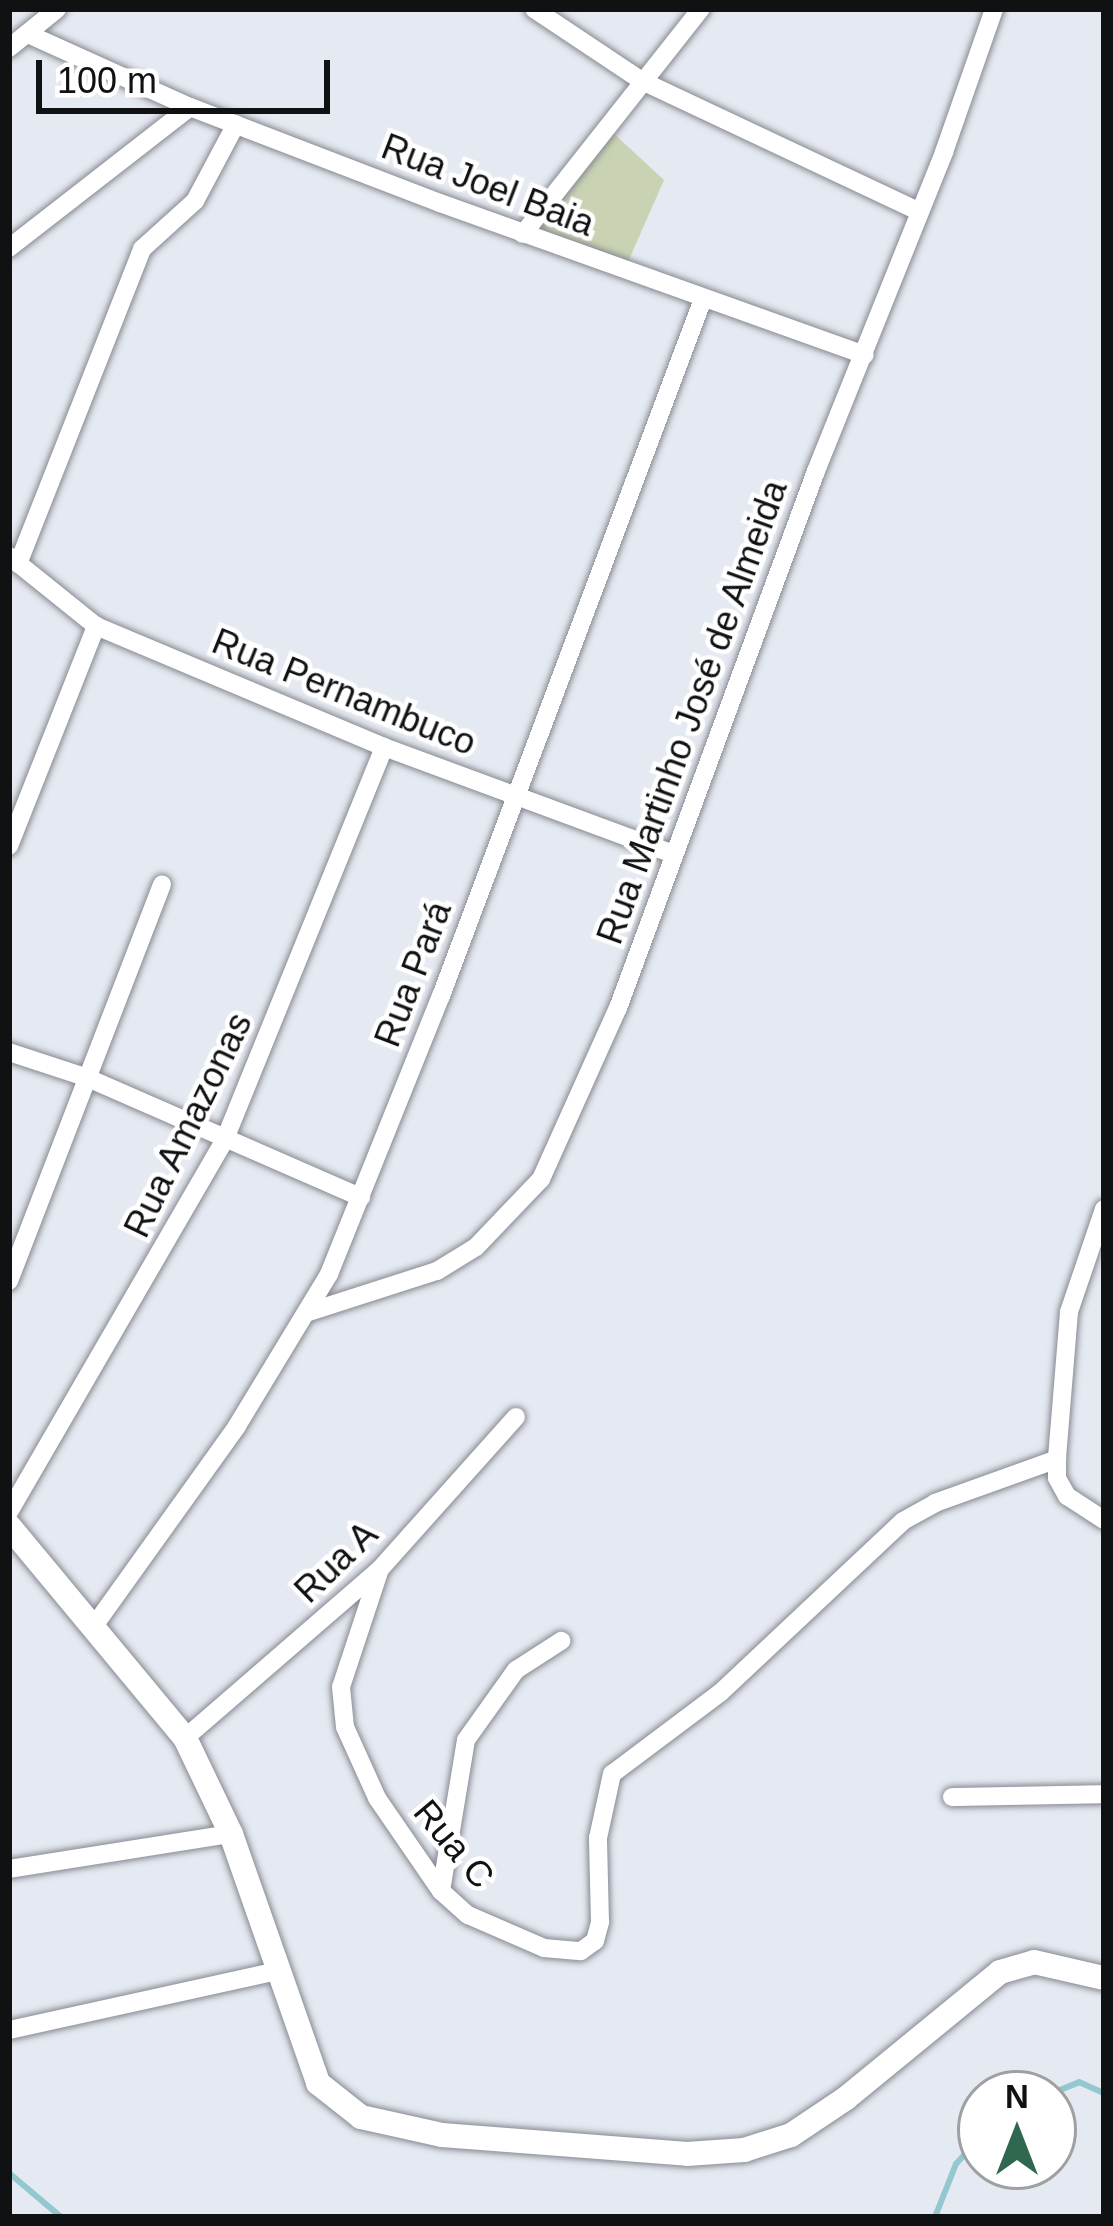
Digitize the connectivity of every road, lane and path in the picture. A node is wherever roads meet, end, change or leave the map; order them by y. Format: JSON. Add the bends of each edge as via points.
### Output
{"nodes":[{"id":1,"x":57,"y":9,"type":"edge"},
{"id":2,"x":534,"y":9,"type":"edge"},
{"id":3,"x":701,"y":9,"type":"edge"},
{"id":4,"x":994,"y":9,"type":"edge"},
{"id":5,"x":28,"y":34,"type":"junction"},
{"id":6,"x":9,"y":48,"type":"edge"},
{"id":7,"x":642,"y":81,"type":"junction"},
{"id":8,"x":190,"y":106,"type":"junction"},
{"id":9,"x":236,"y":124,"type":"junction"},
{"id":10,"x":920,"y":212,"type":"junction"},
{"id":11,"x":523,"y":234,"type":"junction"},
{"id":12,"x":9,"y":248,"type":"edge"},
{"id":13,"x":703,"y":299,"type":"junction"},
{"id":14,"x":865,"y":355,"type":"junction"},
{"id":15,"x":13,"y":560,"type":"edge"},
{"id":16,"x":96,"y":626,"type":"junction"},
{"id":17,"x":384,"y":746,"type":"junction"},
{"id":18,"x":513,"y":795,"type":"junction"},
{"id":19,"x":9,"y":846,"type":"edge"},
{"id":20,"x":673,"y":854,"type":"junction"},
{"id":21,"x":162,"y":885,"type":"dead end"},
{"id":22,"x":9,"y":1052,"type":"edge"},
{"id":23,"x":88,"y":1078,"type":"junction"},
{"id":24,"x":225,"y":1139,"type":"junction"},
{"id":25,"x":361,"y":1197,"type":"junction"},
{"id":26,"x":1104,"y":1209,"type":"edge"},
{"id":27,"x":9,"y":1281,"type":"edge"},
{"id":28,"x":309,"y":1312,"type":"junction"},
{"id":29,"x":516,"y":1417,"type":"dead end"},
{"id":30,"x":1057,"y":1459,"type":"junction"},
{"id":31,"x":9,"y":1512,"type":"edge"},
{"id":32,"x":1102,"y":1519,"type":"edge"},
{"id":33,"x":9,"y":1526,"type":"edge"},
{"id":34,"x":380,"y":1569,"type":"junction"},
{"id":35,"x":94,"y":1626,"type":"junction"},
{"id":36,"x":562,"y":1641,"type":"dead end"},
{"id":37,"x":185,"y":1738,"type":"junction"},
{"id":38,"x":1104,"y":1794,"type":"edge"},
{"id":39,"x":952,"y":1797,"type":"dead end"},
{"id":40,"x":231,"y":1834,"type":"junction"},
{"id":41,"x":9,"y":1869,"type":"edge"},
{"id":42,"x":441,"y":1891,"type":"junction"},
{"id":43,"x":277,"y":1971,"type":"junction"},
{"id":44,"x":1104,"y":1978,"type":"edge"},
{"id":45,"x":9,"y":2030,"type":"edge"}],
"edges":[{"from":1,"to":5,"type":"street"},
{"from":2,"to":7,"type":"street"},
{"from":3,"to":7,"type":"street"},
{"from":4,"to":10,"type":"street","name":"Rua Martinho José de Almeida"},
{"from":5,"to":6,"type":"street"},
{"from":5,"to":8,"type":"street","name":"Rua Joel Baia"},
{"from":7,"to":10,"type":"street"},
{"from":7,"to":11,"type":"street"},
{"from":8,"to":9,"type":"street","name":"Rua Joel Baia"},
{"from":8,"to":12,"type":"street"},
{"from":9,"to":11,"type":"street","name":"Rua Joel Baia"},
{"from":9,"to":15,"type":"street","via":[[195,201],[145,245]]},
{"from":10,"to":14,"type":"street","name":"Rua Martinho José de Almeida"},
{"from":11,"to":13,"type":"street","name":"Rua Joel Baia"},
{"from":13,"to":14,"type":"street","name":"Rua Joel Baia"},
{"from":13,"to":18,"type":"street","name":"Rua Pará"},
{"from":14,"to":20,"type":"street","name":"Rua Martinho José de Almeida"},
{"from":15,"to":16,"type":"street","name":"Rua Pernambuco"},
{"from":16,"to":17,"type":"street","name":"Rua Pernambuco"},
{"from":16,"to":19,"type":"street"},
{"from":17,"to":18,"type":"street","name":"Rua Pernambuco"},
{"from":17,"to":24,"type":"street","name":"Rua Amazonas"},
{"from":18,"to":20,"type":"street","name":"Rua Pernambuco"},
{"from":18,"to":25,"type":"street","name":"Rua Pará"},
{"from":20,"to":28,"type":"street","name":"Rua Martinho José de Almeida","via":[[618,1008],[541,1179],[476,1247],[437,1271]]},
{"from":21,"to":23,"type":"street"},
{"from":22,"to":23,"type":"street"},
{"from":23,"to":24,"type":"street"},
{"from":23,"to":27,"type":"street"},
{"from":24,"to":25,"type":"street"},
{"from":24,"to":31,"type":"street","name":"Rua Amazonas"},
{"from":25,"to":28,"type":"street","name":"Rua Pará"},
{"from":26,"to":30,"type":"street","via":[[1069,1312]]},
{"from":28,"to":35,"type":"street","name":"Rua Pará"},
{"from":29,"to":34,"type":"street","name":"Rua A"},
{"from":30,"to":32,"type":"street","via":[[1067,1496]]},
{"from":30,"to":42,"type":"street","name":"Rua C","via":[[903,1521],[720,1694],[612,1774],[602,1803],[600,1922],[595,1941],[581,1951],[496,1931]]},
{"from":33,"to":35,"type":"street"},
{"from":34,"to":37,"type":"street","name":"Rua A"},
{"from":34,"to":42,"type":"street","name":"Rua C","via":[[346,1664],[341,1710],[377,1798]]},
{"from":35,"to":37,"type":"street"},
{"from":36,"to":42,"type":"street","via":[[515,1670],[466,1740]]},
{"from":37,"to":40,"type":"street"},
{"from":38,"to":39,"type":"street"},
{"from":40,"to":41,"type":"street"},
{"from":40,"to":43,"type":"street"},
{"from":43,"to":44,"type":"street","via":[[318,2084],[361,2117],[442,2135],[688,2154],[744,2150],[791,2135],[1000,1972],[1034,1962]]},
{"from":43,"to":45,"type":"street"}]}
